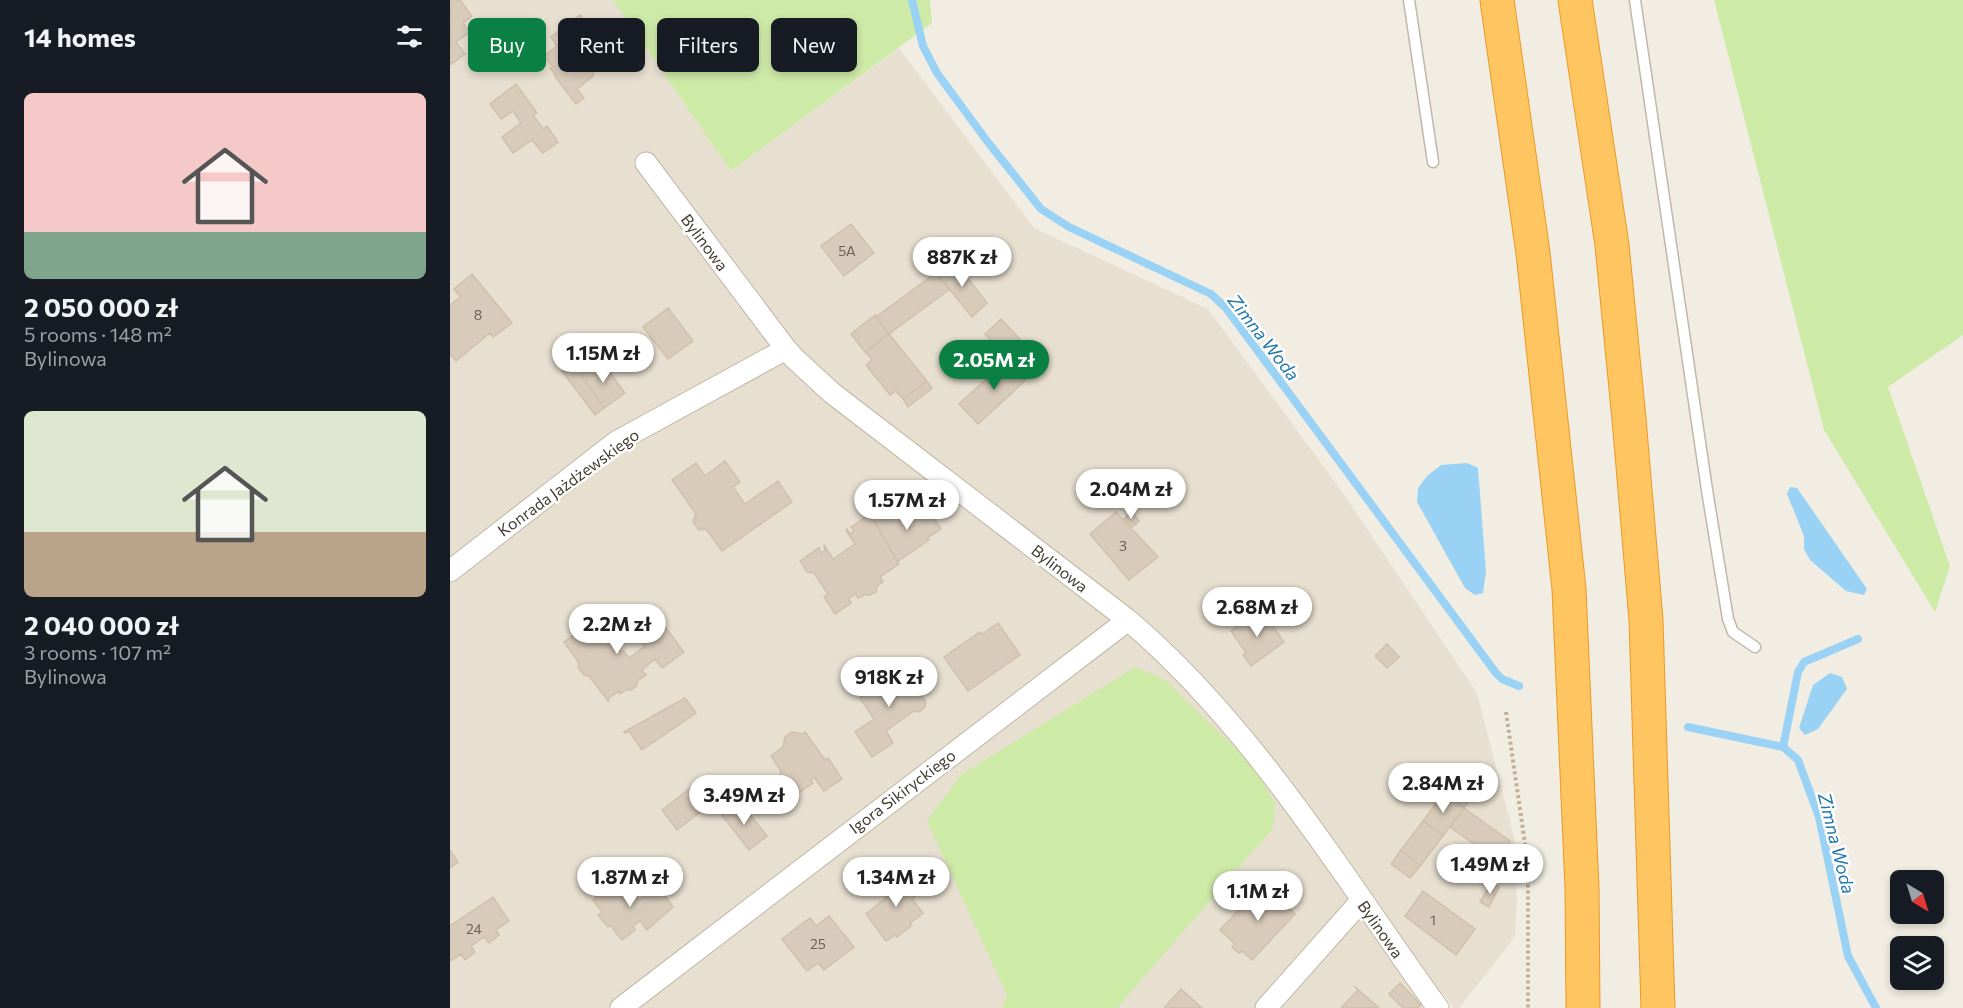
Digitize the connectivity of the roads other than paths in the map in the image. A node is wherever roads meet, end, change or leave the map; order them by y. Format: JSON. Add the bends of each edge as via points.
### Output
{"nodes":[{"id":1,"x":1408,"y":0,"type":"edge"},
{"id":2,"x":1497,"y":0,"type":"edge"},
{"id":3,"x":1575,"y":0,"type":"edge"},
{"id":4,"x":1635,"y":0,"type":"edge"},
{"id":5,"x":1433,"y":162,"type":"dead end"},
{"id":6,"x":646,"y":164,"type":"dead end"},
{"id":7,"x":786,"y":349,"type":"junction"},
{"id":8,"x":450,"y":570,"type":"edge"},
{"id":9,"x":1128,"y":620,"type":"junction"},
{"id":10,"x":1755,"y":647,"type":"dead end"},
{"id":11,"x":1361,"y":901,"type":"junction"},
{"id":12,"x":621,"y":1008,"type":"edge"},
{"id":13,"x":1266,"y":1008,"type":"edge"},
{"id":14,"x":1438,"y":1008,"type":"edge"},
{"id":15,"x":1583,"y":1008,"type":"edge"},
{"id":16,"x":1658,"y":1008,"type":"edge"}],
"edges":[{"from":1,"to":5,"type":"lane"},
{"from":2,"to":15,"type":"highway","via":[[1533,253],[1569,589],[1582,888]]},
{"from":3,"to":16,"type":"highway","via":[[1612,245],[1646,620]]},
{"from":4,"to":10,"type":"lane","via":[[1728,619],[1733,632]]},
{"from":6,"to":7,"type":"street","name":"Bylinowa"},
{"from":7,"to":8,"type":"street","name":"Konrada Jażdżewskiego","via":[[616,442]]},
{"from":7,"to":9,"type":"street","name":"Bylinowa","via":[[832,393]]},
{"from":9,"to":11,"type":"street","name":"Bylinowa","via":[[1196,685],[1269,769]]},
{"from":9,"to":12,"type":"street","name":"Igora Sikiryckiego"},
{"from":11,"to":13,"type":"street"},
{"from":11,"to":14,"type":"street","name":"Bylinowa"}]}
